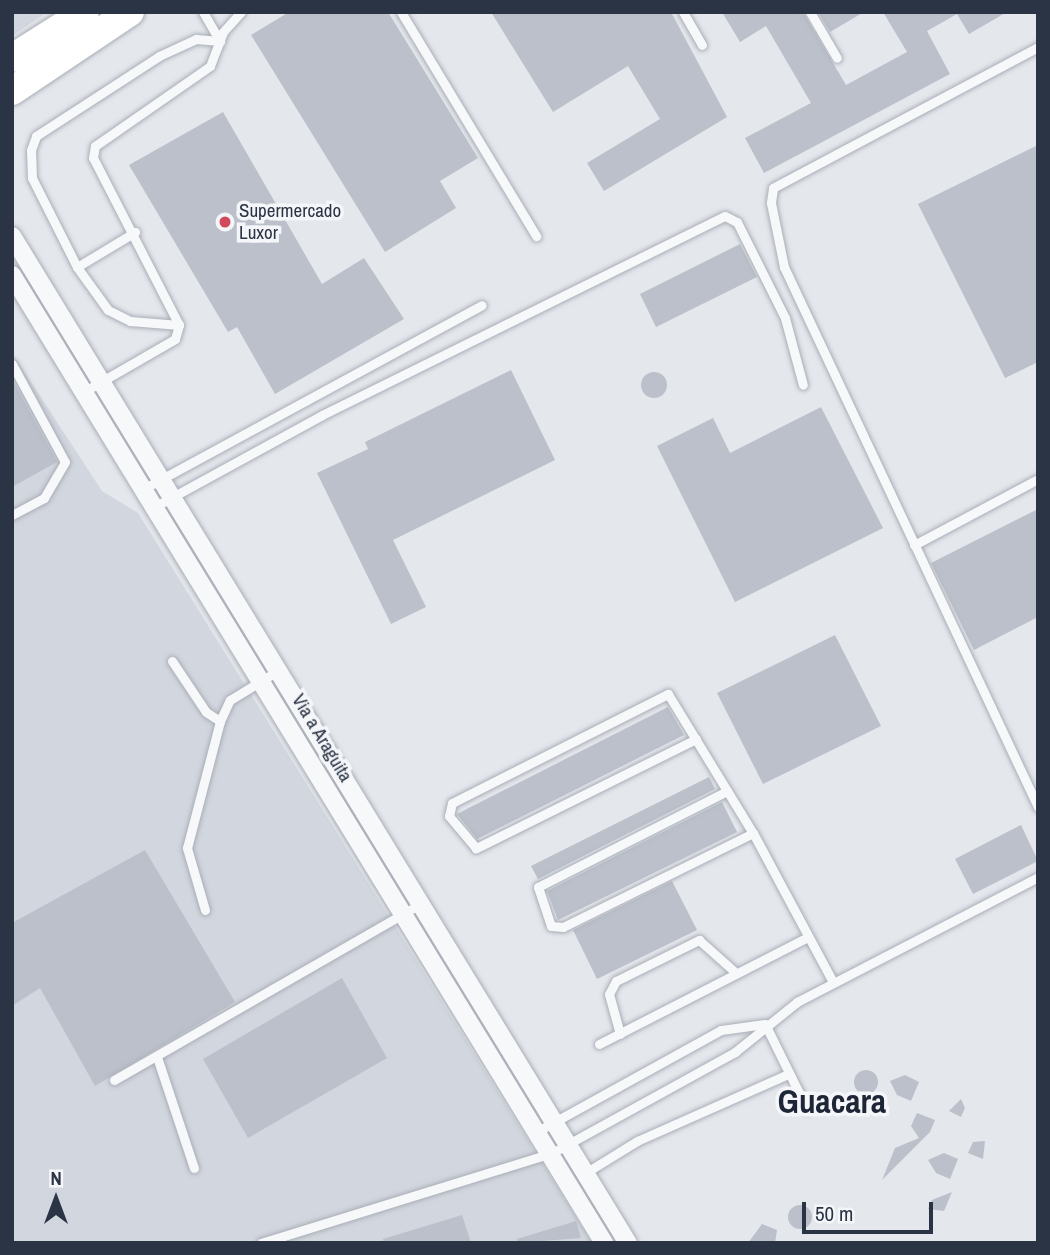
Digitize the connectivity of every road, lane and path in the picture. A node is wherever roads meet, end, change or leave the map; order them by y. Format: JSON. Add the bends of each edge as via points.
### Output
{"nodes":[{"id":1,"x":85,"y":12,"type":"edge"},
{"id":2,"x":131,"y":12,"type":"edge"},
{"id":3,"x":204,"y":12,"type":"edge"},
{"id":4,"x":241,"y":12,"type":"edge"},
{"id":5,"x":401,"y":12,"type":"edge"},
{"id":6,"x":683,"y":12,"type":"edge"},
{"id":7,"x":810,"y":12,"type":"edge"},
{"id":8,"x":220,"y":41,"type":"junction"},
{"id":9,"x":702,"y":45,"type":"dead end"},
{"id":10,"x":1038,"y":47,"type":"edge"},
{"id":11,"x":12,"y":58,"type":"edge"},
{"id":12,"x":837,"y":58,"type":"dead end"},
{"id":13,"x":12,"y":92,"type":"edge"},
{"id":14,"x":135,"y":232,"type":"junction"},
{"id":15,"x":12,"y":236,"type":"edge"},
{"id":16,"x":536,"y":236,"type":"dead end"},
{"id":17,"x":77,"y":267,"type":"junction"},
{"id":18,"x":12,"y":275,"type":"edge"},
{"id":19,"x":482,"y":305,"type":"dead end"},
{"id":20,"x":179,"y":325,"type":"junction"},
{"id":21,"x":12,"y":364,"type":"edge"},
{"id":22,"x":105,"y":381,"type":"junction"},
{"id":23,"x":803,"y":384,"type":"dead end"},
{"id":24,"x":85,"y":391,"type":"junction"},
{"id":25,"x":1038,"y":479,"type":"edge"},
{"id":26,"x":162,"y":480,"type":"junction"},
{"id":27,"x":145,"y":488,"type":"junction"},
{"id":28,"x":174,"y":496,"type":"junction"},
{"id":29,"x":156,"y":506,"type":"junction"},
{"id":30,"x":12,"y":515,"type":"edge"},
{"id":31,"x":914,"y":545,"type":"junction"},
{"id":32,"x":172,"y":661,"type":"dead end"},
{"id":33,"x":280,"y":670,"type":"junction"},
{"id":34,"x":262,"y":677,"type":"junction"},
{"id":35,"x":220,"y":721,"type":"junction"},
{"id":36,"x":696,"y":739,"type":"junction"},
{"id":37,"x":727,"y":791,"type":"junction"},
{"id":38,"x":1038,"y":807,"type":"edge"},
{"id":39,"x":753,"y":832,"type":"junction"},
{"id":40,"x":1038,"y":877,"type":"edge"},
{"id":41,"x":422,"y":903,"type":"junction"},
{"id":42,"x":205,"y":910,"type":"dead end"},
{"id":43,"x":406,"y":914,"type":"junction"},
{"id":44,"x":806,"y":938,"type":"junction"},
{"id":45,"x":736,"y":973,"type":"junction"},
{"id":46,"x":833,"y":982,"type":"junction"},
{"id":47,"x":765,"y":1024,"type":"junction"},
{"id":48,"x":620,"y":1034,"type":"junction"},
{"id":49,"x":599,"y":1044,"type":"dead end"},
{"id":50,"x":156,"y":1057,"type":"junction"},
{"id":51,"x":788,"y":1074,"type":"junction"},
{"id":52,"x":114,"y":1080,"type":"dead end"},
{"id":53,"x":807,"y":1109,"type":"dead end"},
{"id":54,"x":554,"y":1120,"type":"junction"},
{"id":55,"x":538,"y":1131,"type":"junction"},
{"id":56,"x":560,"y":1148,"type":"junction"},
{"id":57,"x":194,"y":1168,"type":"dead end"},
{"id":58,"x":586,"y":1172,"type":"junction"},
{"id":59,"x":570,"y":1184,"type":"junction"},
{"id":60,"x":277,"y":1239,"type":"edge"},
{"id":61,"x":261,"y":1243,"type":"edge"},
{"id":62,"x":604,"y":1243,"type":"edge"},
{"id":63,"x":628,"y":1243,"type":"edge"}],
"edges":[{"from":1,"to":11,"type":"main road"},
{"from":2,"to":13,"type":"main road"},
{"from":3,"to":8,"type":"lane"},
{"from":4,"to":8,"type":"lane"},
{"from":5,"to":16,"type":"lane"},
{"from":6,"to":9,"type":"lane"},
{"from":7,"to":12,"type":"lane"},
{"from":8,"to":14,"type":"lane","via":[[210,66],[95,146],[93,158]]},
{"from":8,"to":17,"type":"lane","via":[[196,39],[159,56],[36,136],[32,178]]},
{"from":10,"to":31,"type":"lane","via":[[773,188],[773,235],[784,267]]},
{"from":14,"to":17,"type":"lane"},
{"from":14,"to":20,"type":"lane"},
{"from":15,"to":22,"type":"street","name":"Via a Araguita"},
{"from":17,"to":20,"type":"lane","via":[[118,318]]},
{"from":18,"to":24,"type":"street","name":"Via a Araguita"},
{"from":19,"to":26,"type":"lane"},
{"from":20,"to":22,"type":"lane","via":[[175,339]]},
{"from":21,"to":30,"type":"lane","via":[[65,462],[44,498]]},
{"from":22,"to":24,"type":"lane"},
{"from":22,"to":26,"type":"street","name":"Via a Araguita"},
{"from":23,"to":28,"type":"lane","via":[[785,318],[737,222],[725,216],[321,415]]},
{"from":24,"to":27,"type":"street","name":"Via a Araguita"},
{"from":25,"to":31,"type":"lane"},
{"from":26,"to":27,"type":"lane"},
{"from":26,"to":28,"type":"street","name":"Via a Araguita"},
{"from":27,"to":29,"type":"street","name":"Via a Araguita"},
{"from":28,"to":29,"type":"lane"},
{"from":28,"to":33,"type":"street","name":"Via a Araguita"},
{"from":29,"to":34,"type":"street","name":"Via a Araguita"},
{"from":31,"to":38,"type":"lane"},
{"from":32,"to":35,"type":"lane","via":[[206,712]]},
{"from":33,"to":34,"type":"lane"},
{"from":33,"to":41,"type":"street","name":"Via a Araguita"},
{"from":34,"to":35,"type":"lane","via":[[230,700]]},
{"from":34,"to":43,"type":"street","name":"Via a Araguita"},
{"from":35,"to":42,"type":"lane","via":[[187,848]]},
{"from":36,"to":36,"type":"lane","via":[[668,694],[452,803],[449,816],[476,848]]},
{"from":36,"to":37,"type":"lane"},
{"from":37,"to":39,"type":"lane"},
{"from":37,"to":39,"type":"lane","via":[[538,887],[551,926],[563,927]]},
{"from":39,"to":44,"type":"lane"},
{"from":40,"to":46,"type":"lane"},
{"from":41,"to":43,"type":"lane"},
{"from":41,"to":54,"type":"street","name":"Via a Araguita"},
{"from":43,"to":50,"type":"lane"},
{"from":43,"to":55,"type":"street","name":"Via a Araguita"},
{"from":44,"to":45,"type":"lane"},
{"from":44,"to":46,"type":"lane"},
{"from":45,"to":48,"type":"lane"},
{"from":45,"to":48,"type":"lane","via":[[699,940],[616,981],[609,995]]},
{"from":46,"to":47,"type":"lane"},
{"from":47,"to":51,"type":"lane"},
{"from":47,"to":54,"type":"lane","via":[[721,1030]]},
{"from":47,"to":56,"type":"lane","via":[[735,1052]]},
{"from":48,"to":49,"type":"lane"},
{"from":50,"to":52,"type":"lane"},
{"from":50,"to":57,"type":"lane"},
{"from":51,"to":53,"type":"lane"},
{"from":51,"to":58,"type":"lane","via":[[637,1142]]},
{"from":54,"to":55,"type":"lane"},
{"from":54,"to":56,"type":"street","name":"Via a Araguita"},
{"from":55,"to":56,"type":"street","name":"Via a Araguita"},
{"from":56,"to":58,"type":"street","name":"Via a Araguita"},
{"from":56,"to":59,"type":"street","name":"Via a Araguita"},
{"from":56,"to":60,"type":"lane"},
{"from":58,"to":59,"type":"lane"},
{"from":58,"to":63,"type":"street","name":"Via a Araguita"},
{"from":59,"to":62,"type":"street","name":"Via a Araguita"},
{"from":60,"to":61,"type":"lane"}]}
